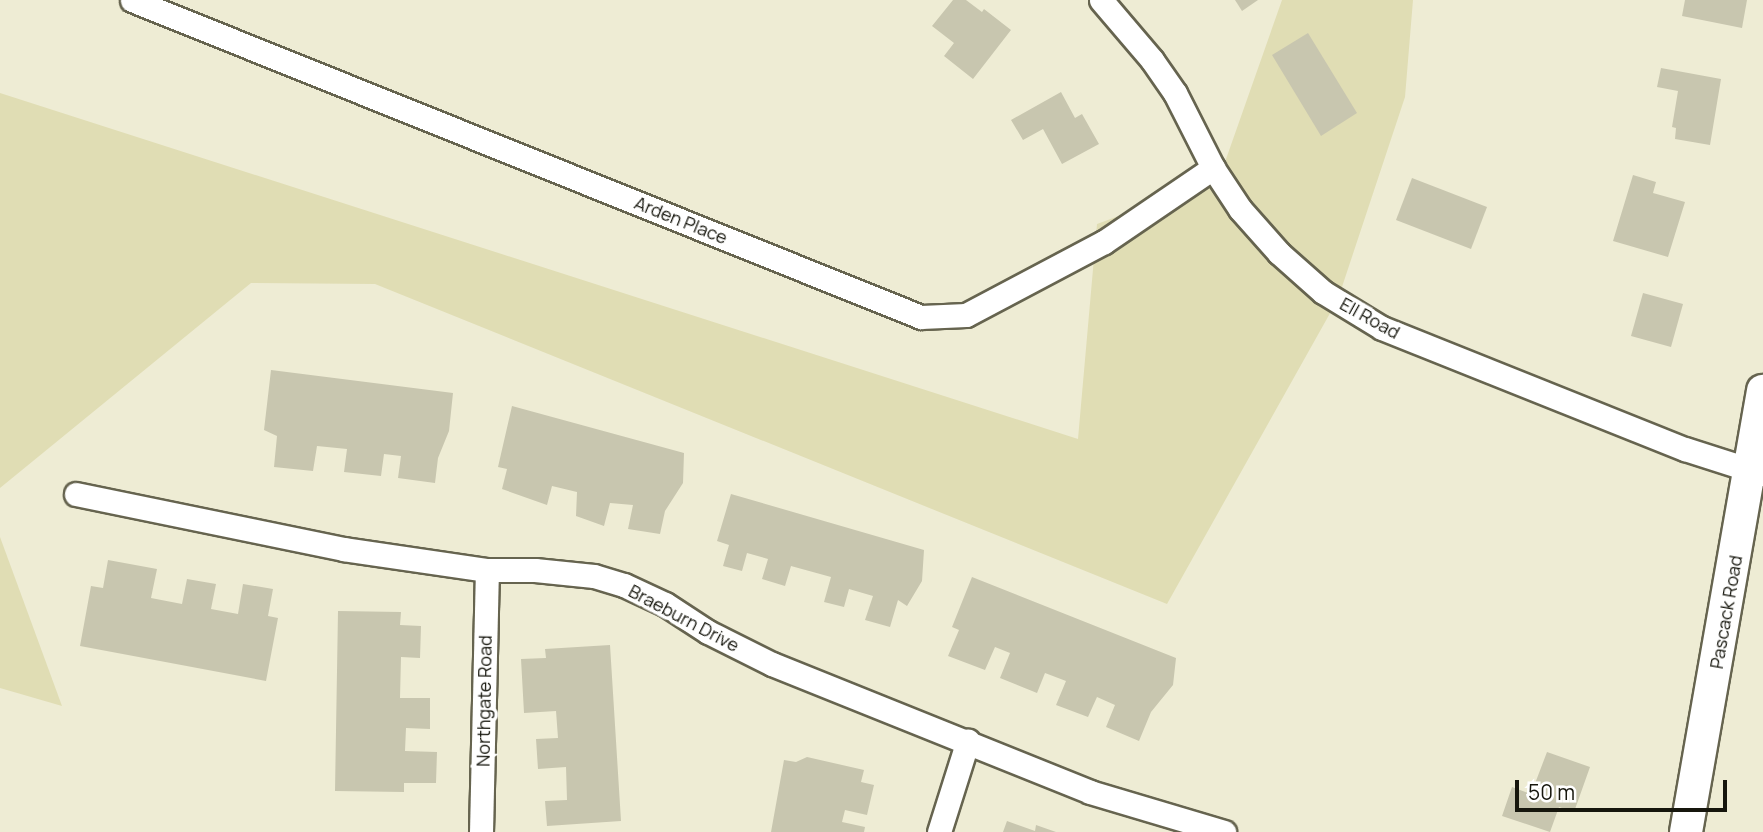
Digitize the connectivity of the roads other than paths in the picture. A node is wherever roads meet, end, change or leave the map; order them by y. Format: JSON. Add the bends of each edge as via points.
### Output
{"nodes":[{"id":1,"x":132,"y":0,"type":"edge"},
{"id":2,"x":1101,"y":0,"type":"edge"},
{"id":3,"x":1213,"y":168,"type":"junction"},
{"id":4,"x":1763,"y":391,"type":"edge"},
{"id":5,"x":1756,"y":472,"type":"edge"},
{"id":6,"x":76,"y":494,"type":"dead end"},
{"id":7,"x":487,"y":570,"type":"junction"},
{"id":8,"x":968,"y":740,"type":"junction"},
{"id":9,"x":481,"y":832,"type":"edge"},
{"id":10,"x":939,"y":832,"type":"edge"},
{"id":11,"x":1224,"y":832,"type":"edge"},
{"id":12,"x":1686,"y":832,"type":"edge"}],
"edges":[{"from":1,"to":3,"type":"street","name":"Arden Place","via":[[921,317],[966,315],[1104,242]]},
{"from":2,"to":3,"type":"street","name":"Ell Road","via":[[1175,93]]},
{"from":3,"to":5,"type":"street","name":"Ell Road","via":[[1240,209],[1279,253],[1323,292],[1382,328],[1685,449]]},
{"from":4,"to":5,"type":"street","name":"Pascack Road"},
{"from":5,"to":12,"type":"street","name":"Pascack Road"},
{"from":6,"to":7,"type":"street","name":"Braeburn Drive","via":[[344,549]]},
{"from":7,"to":8,"type":"street","name":"Braeburn Drive","via":[[582,575],[624,585],[772,664]]},
{"from":7,"to":9,"type":"street","name":"Northgate Road"},
{"from":8,"to":10,"type":"street"},
{"from":8,"to":11,"type":"street","name":"Braeburn Drive","via":[[1090,792]]}]}
